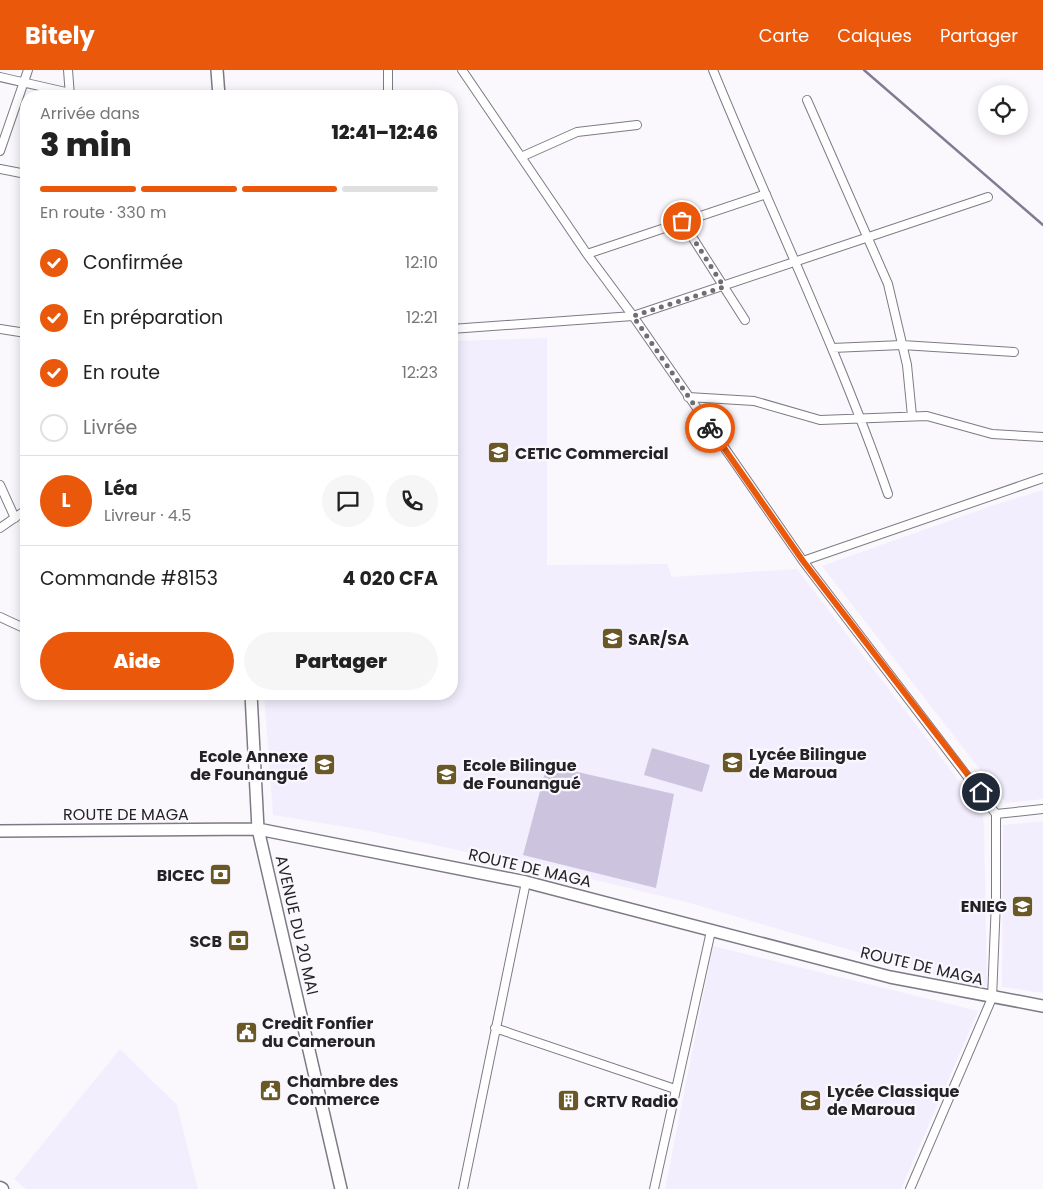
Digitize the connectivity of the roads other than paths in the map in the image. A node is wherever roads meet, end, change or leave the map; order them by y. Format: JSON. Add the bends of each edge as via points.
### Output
{"nodes":[{"id":1,"x":28,"y":70,"type":"edge"},
{"id":2,"x":68,"y":70,"type":"edge"},
{"id":3,"x":217,"y":70,"type":"edge"},
{"id":4,"x":388,"y":70,"type":"edge"},
{"id":5,"x":462,"y":70,"type":"edge"},
{"id":6,"x":713,"y":70,"type":"edge"},
{"id":7,"x":0,"y":77,"type":"edge"},
{"id":8,"x":23,"y":82,"type":"junction"},
{"id":9,"x":20,"y":90,"type":"edge"},
{"id":10,"x":52,"y":90,"type":"edge"},
{"id":11,"x":70,"y":90,"type":"edge"},
{"id":12,"x":219,"y":90,"type":"edge"},
{"id":13,"x":388,"y":90,"type":"edge"},
{"id":14,"x":20,"y":91,"type":"edge"},
{"id":15,"x":807,"y":100,"type":"dead end"},
{"id":16,"x":637,"y":125,"type":"dead end"},
{"id":17,"x":0,"y":151,"type":"edge"},
{"id":18,"x":521,"y":157,"type":"junction"},
{"id":19,"x":0,"y":169,"type":"edge"},
{"id":20,"x":20,"y":173,"type":"edge"},
{"id":21,"x":766,"y":194,"type":"junction"},
{"id":22,"x":988,"y":197,"type":"dead end"},
{"id":23,"x":682,"y":221,"type":"junction"},
{"id":24,"x":868,"y":239,"type":"junction"},
{"id":25,"x":587,"y":254,"type":"junction"},
{"id":26,"x":796,"y":263,"type":"junction"},
{"id":27,"x":724,"y":287,"type":"junction"},
{"id":28,"x":633,"y":316,"type":"junction"},
{"id":29,"x":745,"y":320,"type":"dead end"},
{"id":30,"x":458,"y":328,"type":"edge"},
{"id":31,"x":0,"y":329,"type":"edge"},
{"id":32,"x":20,"y":333,"type":"edge"},
{"id":33,"x":902,"y":345,"type":"junction"},
{"id":34,"x":832,"y":348,"type":"junction"},
{"id":35,"x":1014,"y":352,"type":"dead end"},
{"id":36,"x":688,"y":397,"type":"junction"},
{"id":37,"x":912,"y":416,"type":"junction"},
{"id":38,"x":862,"y":418,"type":"junction"},
{"id":39,"x":1043,"y":437,"type":"edge"},
{"id":40,"x":1043,"y":478,"type":"edge"},
{"id":41,"x":0,"y":485,"type":"edge"},
{"id":42,"x":888,"y":494,"type":"dead end"},
{"id":43,"x":20,"y":514,"type":"edge"},
{"id":44,"x":15,"y":518,"type":"junction"},
{"id":45,"x":0,"y":528,"type":"edge"},
{"id":46,"x":803,"y":561,"type":"junction"},
{"id":47,"x":0,"y":617,"type":"edge"},
{"id":48,"x":20,"y":626,"type":"edge"},
{"id":49,"x":251,"y":700,"type":"edge"},
{"id":50,"x":1043,"y":809,"type":"edge"},
{"id":51,"x":996,"y":814,"type":"junction"},
{"id":52,"x":258,"y":829,"type":"junction"},
{"id":53,"x":0,"y":831,"type":"edge"},
{"id":54,"x":526,"y":882,"type":"junction"},
{"id":55,"x":711,"y":931,"type":"junction"},
{"id":56,"x":992,"y":998,"type":"junction"},
{"id":57,"x":1043,"y":1006,"type":"edge"},
{"id":58,"x":496,"y":1028,"type":"junction"},
{"id":59,"x":675,"y":1089,"type":"junction"},
{"id":60,"x":341,"y":1189,"type":"edge"},
{"id":61,"x":464,"y":1189,"type":"edge"},
{"id":62,"x":654,"y":1189,"type":"edge"},
{"id":63,"x":910,"y":1189,"type":"edge"}],
"edges":[{"from":1,"to":8,"type":"street"},
{"from":2,"to":11,"type":"street"},
{"from":3,"to":12,"type":"main road"},
{"from":4,"to":13,"type":"street"},
{"from":5,"to":18,"type":"street"},
{"from":6,"to":21,"type":"street"},
{"from":7,"to":8,"type":"street"},
{"from":8,"to":9,"type":"street"},
{"from":8,"to":10,"type":"street"},
{"from":14,"to":17,"type":"street"},
{"from":15,"to":24,"type":"street"},
{"from":16,"to":18,"type":"street","via":[[577,132]]},
{"from":18,"to":25,"type":"street"},
{"from":19,"to":20,"type":"street"},
{"from":21,"to":23,"type":"street"},
{"from":21,"to":26,"type":"street"},
{"from":22,"to":24,"type":"street"},
{"from":23,"to":25,"type":"street"},
{"from":23,"to":27,"type":"street"},
{"from":24,"to":26,"type":"street"},
{"from":24,"to":33,"type":"street","via":[[888,284]]},
{"from":25,"to":28,"type":"street"},
{"from":26,"to":27,"type":"street"},
{"from":26,"to":34,"type":"street"},
{"from":27,"to":28,"type":"street"},
{"from":27,"to":29,"type":"street"},
{"from":28,"to":30,"type":"street"},
{"from":28,"to":36,"type":"street"},
{"from":31,"to":32,"type":"street"},
{"from":33,"to":34,"type":"street"},
{"from":33,"to":35,"type":"street"},
{"from":33,"to":37,"type":"street"},
{"from":34,"to":38,"type":"street"},
{"from":36,"to":38,"type":"street","via":[[754,401],[820,420]]},
{"from":36,"to":46,"type":"street"},
{"from":37,"to":38,"type":"street"},
{"from":37,"to":39,"type":"street","via":[[942,419],[992,434]]},
{"from":38,"to":42,"type":"street"},
{"from":40,"to":46,"type":"street"},
{"from":41,"to":44,"type":"street"},
{"from":43,"to":44,"type":"street"},
{"from":44,"to":45,"type":"street"},
{"from":46,"to":51,"type":"street"},
{"from":47,"to":48,"type":"street"},
{"from":49,"to":52,"type":"main road","name":"AVENUE DU 20 MAI"},
{"from":50,"to":51,"type":"street"},
{"from":51,"to":56,"type":"street"},
{"from":52,"to":53,"type":"main road","name":"ROUTE DE MAGA"},
{"from":52,"to":54,"type":"main road","name":"ROUTE DE MAGA"},
{"from":52,"to":60,"type":"main road","name":"AVENUE DU 20 MAI"},
{"from":54,"to":55,"type":"main road","name":"ROUTE DE MAGA"},
{"from":54,"to":58,"type":"street"},
{"from":55,"to":56,"type":"main road","name":"ROUTE DE MAGA"},
{"from":55,"to":59,"type":"street"},
{"from":56,"to":57,"type":"main road","name":"ROUTE DE MAGA"},
{"from":56,"to":63,"type":"street"},
{"from":58,"to":59,"type":"street"},
{"from":58,"to":61,"type":"street"},
{"from":59,"to":62,"type":"street"}]}
